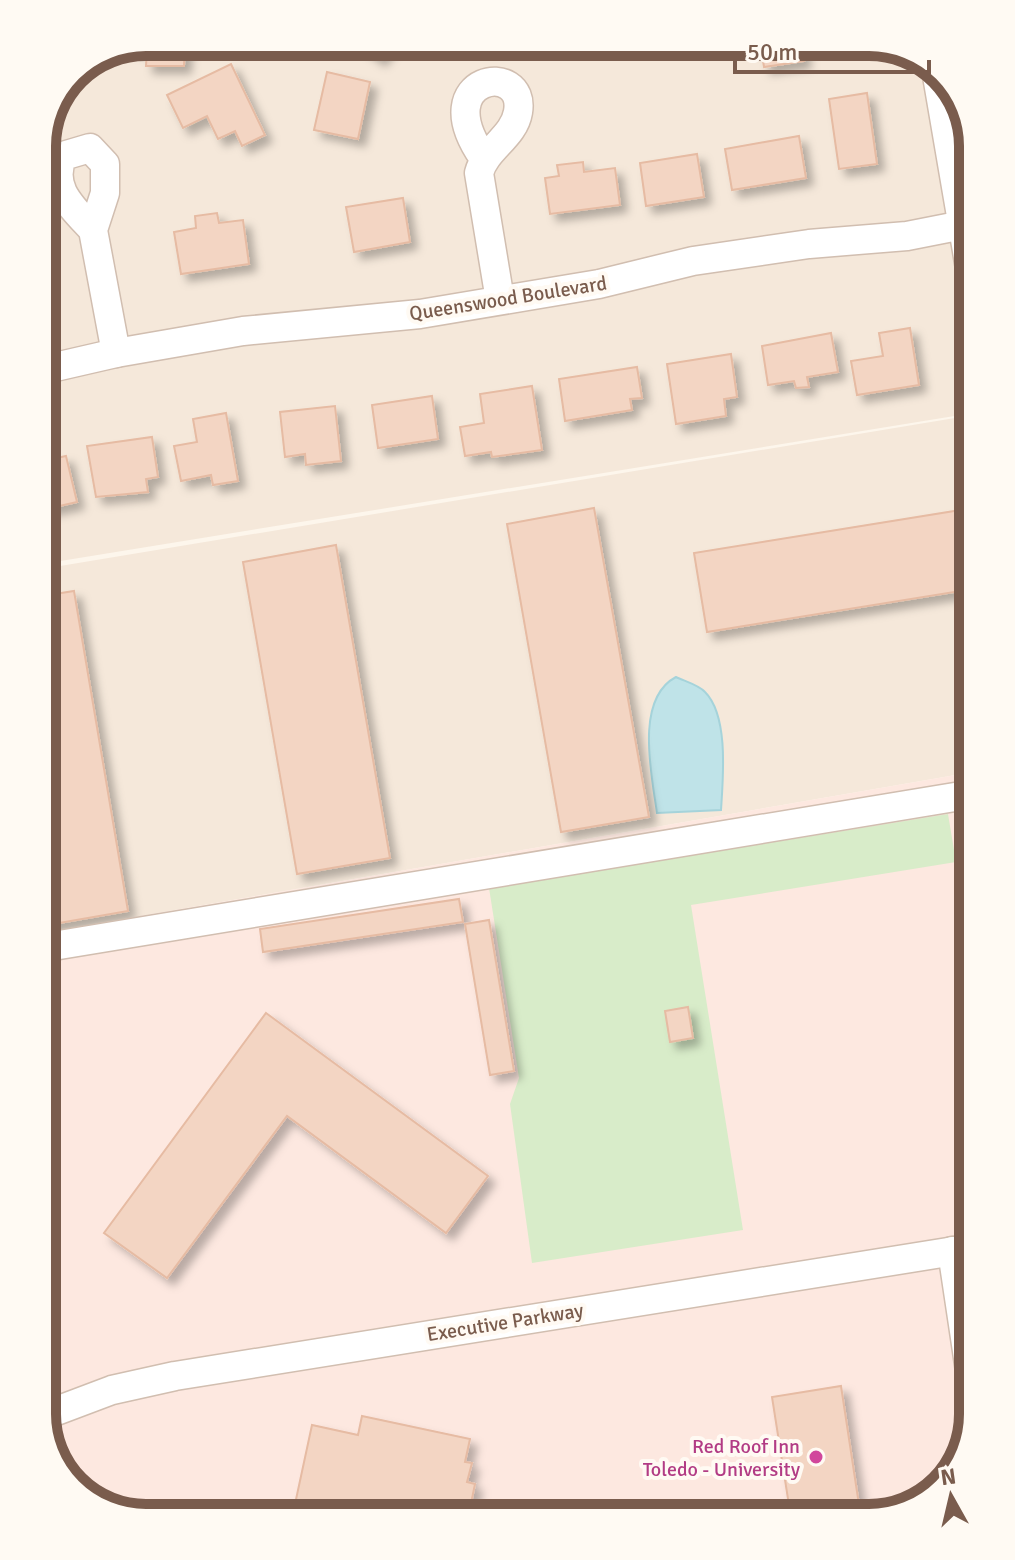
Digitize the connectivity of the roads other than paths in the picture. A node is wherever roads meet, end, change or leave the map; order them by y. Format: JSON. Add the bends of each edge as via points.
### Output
{"nodes":[{"id":1,"x":940,"y":91,"type":"edge"},
{"id":2,"x":483,"y":157,"type":"dead end"},
{"id":3,"x":959,"y":181,"type":"edge"},
{"id":4,"x":959,"y":226,"type":"edge"},
{"id":5,"x":93,"y":230,"type":"dead end"},
{"id":6,"x":500,"y":300,"type":"junction"},
{"id":7,"x":116,"y":353,"type":"junction"},
{"id":8,"x":56,"y":367,"type":"edge"},
{"id":9,"x":959,"y":796,"type":"edge"},
{"id":10,"x":56,"y":946,"type":"edge"},
{"id":11,"x":959,"y":1250,"type":"edge"},
{"id":12,"x":56,"y":1411,"type":"edge"}],
"edges":[{"from":1,"to":3,"type":"street"},
{"from":2,"to":6,"type":"street","via":[[479,173]]},
{"from":4,"to":6,"type":"street","name":"Queenswood Boulevard","via":[[693,261]]},
{"from":5,"to":7,"type":"street"},
{"from":6,"to":7,"type":"street","name":"Queenswood Boulevard","via":[[420,314],[243,331]]},
{"from":7,"to":8,"type":"street","name":"Queenswood Boulevard"},
{"from":9,"to":10,"type":"street"},
{"from":11,"to":12,"type":"street","name":"Executive Parkway","via":[[175,1376],[112,1390]]}]}
